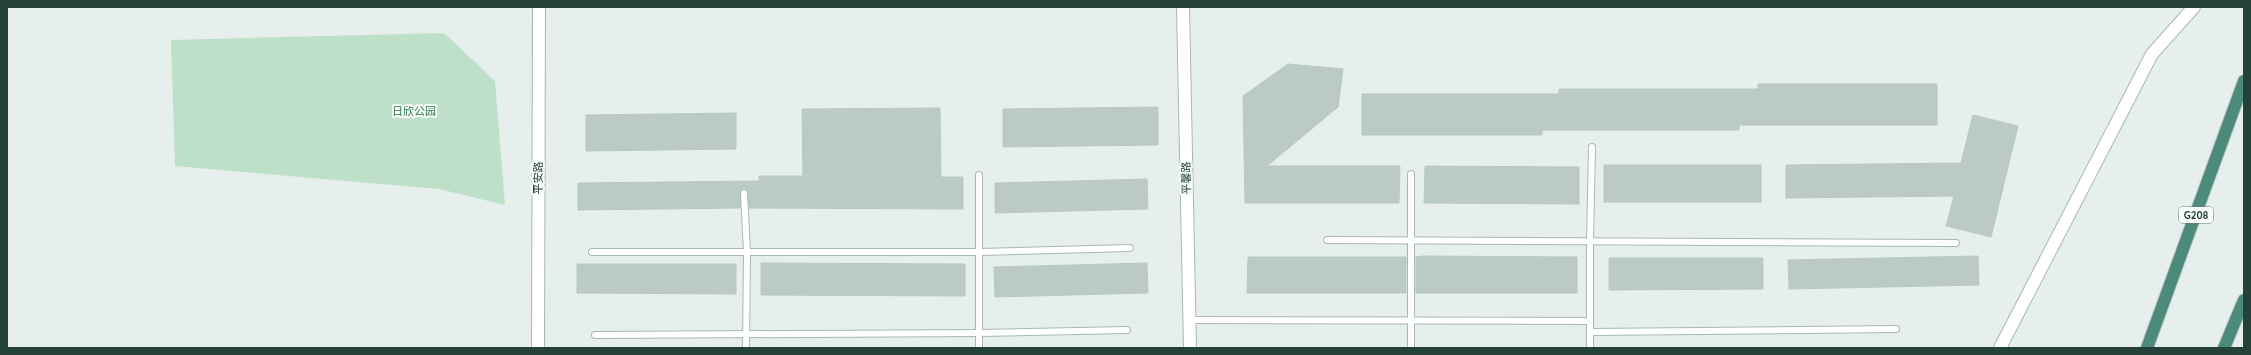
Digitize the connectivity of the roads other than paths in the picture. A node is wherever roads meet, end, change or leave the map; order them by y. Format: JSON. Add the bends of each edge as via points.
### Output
{"nodes":[{"id":1,"x":539,"y":7,"type":"edge"},
{"id":2,"x":1182,"y":7,"type":"edge"},
{"id":3,"x":2194,"y":7,"type":"edge"},
{"id":4,"x":2244,"y":81,"type":"edge"},
{"id":5,"x":1592,"y":147,"type":"dead end"},
{"id":6,"x":1411,"y":174,"type":"dead end"},
{"id":7,"x":979,"y":176,"type":"dead end"},
{"id":8,"x":744,"y":193,"type":"dead end"},
{"id":9,"x":1327,"y":240,"type":"dead end"},
{"id":10,"x":1411,"y":240,"type":"junction"},
{"id":11,"x":1590,"y":242,"type":"junction"},
{"id":12,"x":1956,"y":243,"type":"dead end"},
{"id":13,"x":1130,"y":248,"type":"dead end"},
{"id":14,"x":592,"y":252,"type":"dead end"},
{"id":15,"x":747,"y":252,"type":"junction"},
{"id":16,"x":979,"y":252,"type":"junction"},
{"id":17,"x":2244,"y":300,"type":"edge"},
{"id":18,"x":1189,"y":320,"type":"junction"},
{"id":19,"x":1411,"y":320,"type":"junction"},
{"id":20,"x":1590,"y":321,"type":"junction"},
{"id":21,"x":1896,"y":329,"type":"dead end"},
{"id":22,"x":1127,"y":330,"type":"dead end"},
{"id":23,"x":1590,"y":332,"type":"junction"},
{"id":24,"x":595,"y":334,"type":"dead end"},
{"id":25,"x":746,"y":334,"type":"junction"},
{"id":26,"x":979,"y":334,"type":"junction"},
{"id":27,"x":538,"y":348,"type":"edge"},
{"id":28,"x":746,"y":348,"type":"edge"},
{"id":29,"x":979,"y":348,"type":"edge"},
{"id":30,"x":1190,"y":348,"type":"edge"},
{"id":31,"x":1412,"y":348,"type":"edge"},
{"id":32,"x":1590,"y":348,"type":"edge"},
{"id":33,"x":2000,"y":348,"type":"edge"},
{"id":34,"x":2147,"y":348,"type":"edge"},
{"id":35,"x":2224,"y":348,"type":"edge"}],
"edges":[{"from":1,"to":27,"type":"street","name":"平安路"},
{"from":2,"to":18,"type":"street","name":"平馨路"},
{"from":3,"to":33,"type":"street","via":[[2152,54]]},
{"from":4,"to":34,"type":"highway","number":"G208"},
{"from":5,"to":11,"type":"lane"},
{"from":6,"to":10,"type":"lane"},
{"from":7,"to":16,"type":"lane"},
{"from":8,"to":15,"type":"lane"},
{"from":9,"to":10,"type":"lane"},
{"from":10,"to":11,"type":"lane"},
{"from":10,"to":19,"type":"lane"},
{"from":11,"to":12,"type":"lane"},
{"from":11,"to":20,"type":"lane"},
{"from":13,"to":16,"type":"lane"},
{"from":14,"to":15,"type":"lane"},
{"from":15,"to":16,"type":"lane"},
{"from":15,"to":25,"type":"lane"},
{"from":16,"to":26,"type":"lane"},
{"from":17,"to":35,"type":"highway"},
{"from":18,"to":19,"type":"lane"},
{"from":18,"to":30,"type":"street","name":"平馨路"},
{"from":19,"to":20,"type":"lane"},
{"from":19,"to":31,"type":"lane"},
{"from":20,"to":23,"type":"lane"},
{"from":21,"to":23,"type":"lane"},
{"from":22,"to":26,"type":"lane"},
{"from":23,"to":32,"type":"lane"},
{"from":24,"to":25,"type":"lane"},
{"from":25,"to":26,"type":"lane"},
{"from":25,"to":28,"type":"lane"},
{"from":26,"to":29,"type":"lane"}]}
